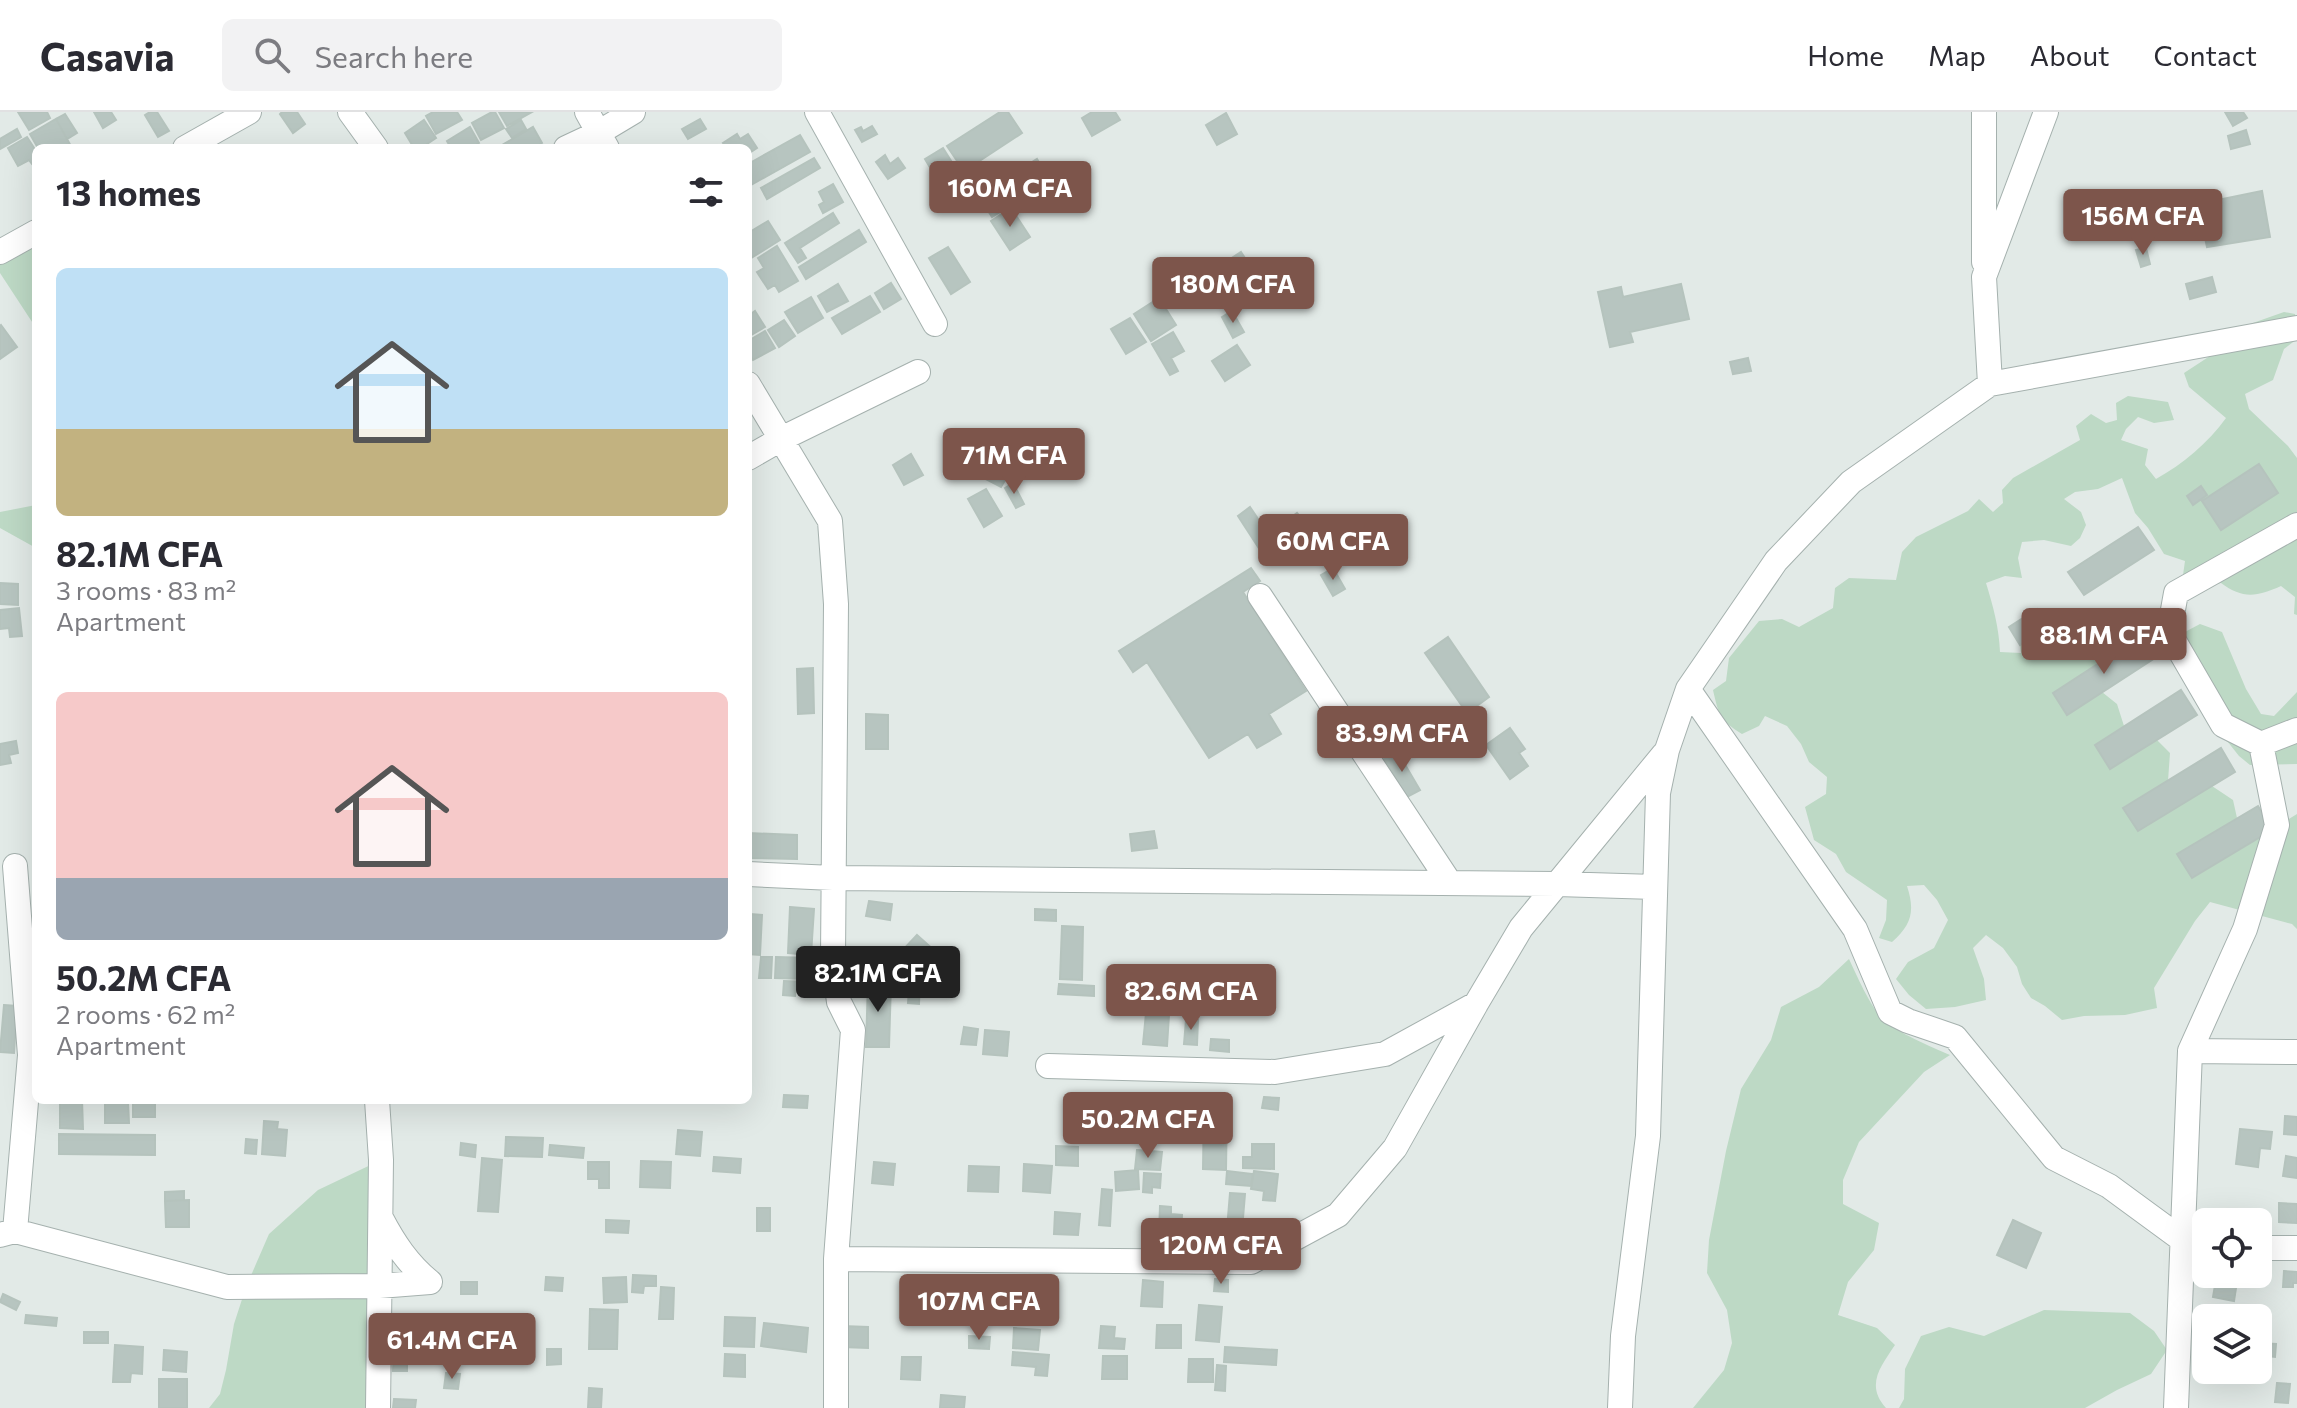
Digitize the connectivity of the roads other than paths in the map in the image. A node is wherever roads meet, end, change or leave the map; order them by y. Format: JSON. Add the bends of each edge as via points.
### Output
{"nodes":[{"id":1,"x":249,"y":112,"type":"edge"},
{"id":2,"x":350,"y":112,"type":"edge"},
{"id":3,"x":633,"y":112,"type":"edge"},
{"id":4,"x":817,"y":112,"type":"edge"},
{"id":5,"x":1984,"y":112,"type":"edge"},
{"id":6,"x":2046,"y":112,"type":"edge"},
{"id":7,"x":597,"y":131,"type":"edge"},
{"id":8,"x":192,"y":144,"type":"edge"},
{"id":9,"x":373,"y":144,"type":"edge"},
{"id":10,"x":573,"y":144,"type":"edge"},
{"id":11,"x":32,"y":234,"type":"edge"},
{"id":12,"x":0,"y":252,"type":"edge"},
{"id":13,"x":1984,"y":277,"type":"junction"},
{"id":14,"x":935,"y":324,"type":"dead end"},
{"id":15,"x":2297,"y":328,"type":"edge"},
{"id":16,"x":918,"y":372,"type":"dead end"},
{"id":17,"x":1990,"y":384,"type":"junction"},
{"id":18,"x":752,"y":391,"type":"edge"},
{"id":19,"x":781,"y":439,"type":"junction"},
{"id":20,"x":752,"y":456,"type":"edge"},
{"id":21,"x":2297,"y":525,"type":"edge"},
{"id":22,"x":1260,"y":596,"type":"dead end"},
{"id":23,"x":1688,"y":689,"type":"junction"},
{"id":24,"x":2297,"y":730,"type":"edge"},
{"id":25,"x":2261,"y":744,"type":"junction"},
{"id":26,"x":1667,"y":750,"type":"junction"},
{"id":27,"x":17,"y":865,"type":"edge"},
{"id":28,"x":752,"y":874,"type":"edge"},
{"id":29,"x":833,"y":878,"type":"junction"},
{"id":30,"x":1450,"y":883,"type":"junction"},
{"id":31,"x":1557,"y":884,"type":"junction"},
{"id":32,"x":1655,"y":887,"type":"junction"},
{"id":33,"x":1476,"y":1004,"type":"junction"},
{"id":34,"x":32,"y":1044,"type":"edge"},
{"id":35,"x":2190,"y":1051,"type":"junction"},
{"id":36,"x":2297,"y":1052,"type":"edge"},
{"id":37,"x":32,"y":1063,"type":"edge"},
{"id":38,"x":1048,"y":1066,"type":"dead end"},
{"id":39,"x":377,"y":1104,"type":"edge"},
{"id":40,"x":380,"y":1217,"type":"junction"},
{"id":41,"x":8,"y":1233,"type":"edge"},
{"id":42,"x":2191,"y":1245,"type":"edge"},
{"id":43,"x":2272,"y":1248,"type":"edge"},
{"id":44,"x":2297,"y":1248,"type":"edge"},
{"id":45,"x":836,"y":1259,"type":"junction"},
{"id":46,"x":379,"y":1286,"type":"junction"},
{"id":47,"x":378,"y":1408,"type":"edge"},
{"id":48,"x":836,"y":1408,"type":"edge"},
{"id":49,"x":1620,"y":1408,"type":"edge"},
{"id":50,"x":2176,"y":1408,"type":"edge"}],
"edges":[{"from":1,"to":8,"type":"street"},
{"from":2,"to":9,"type":"street"},
{"from":3,"to":7,"type":"street"},
{"from":4,"to":14,"type":"street"},
{"from":5,"to":13,"type":"street"},
{"from":6,"to":13,"type":"street"},
{"from":7,"to":10,"type":"street"},
{"from":11,"to":12,"type":"street"},
{"from":13,"to":17,"type":"street"},
{"from":15,"to":17,"type":"street"},
{"from":16,"to":19,"type":"street"},
{"from":17,"to":23,"type":"street","via":[[1851,482],[1776,561]]},
{"from":18,"to":19,"type":"street"},
{"from":19,"to":20,"type":"street"},
{"from":19,"to":29,"type":"street","via":[[830,521],[836,604]]},
{"from":21,"to":25,"type":"street","via":[[2176,593],[2169,632],[2223,725]]},
{"from":22,"to":30,"type":"street"},
{"from":23,"to":26,"type":"street"},
{"from":23,"to":42,"type":"street","via":[[1855,929],[1890,1012],[1955,1037],[2054,1158],[2109,1186]]},
{"from":24,"to":25,"type":"street"},
{"from":25,"to":35,"type":"street","via":[[2277,825],[2245,929]]},
{"from":26,"to":31,"type":"street"},
{"from":26,"to":32,"type":"street","via":[[1658,793]]},
{"from":27,"to":34,"type":"street"},
{"from":28,"to":29,"type":"street"},
{"from":29,"to":30,"type":"street"},
{"from":29,"to":45,"type":"street","via":[[839,1002],[853,1030]]},
{"from":30,"to":31,"type":"street"},
{"from":31,"to":32,"type":"street"},
{"from":31,"to":33,"type":"street","via":[[1521,928]]},
{"from":32,"to":49,"type":"street","via":[[1648,1136],[1623,1336]]},
{"from":33,"to":38,"type":"street","via":[[1385,1054],[1275,1072]]},
{"from":33,"to":45,"type":"street","via":[[1395,1148],[1338,1215],[1251,1262]]},
{"from":35,"to":36,"type":"street"},
{"from":35,"to":42,"type":"street"},
{"from":37,"to":41,"type":"street"},
{"from":39,"to":40,"type":"street"},
{"from":40,"to":46,"type":"street"},
{"from":40,"to":46,"type":"street","via":[[397,1248],[430,1282]]},
{"from":41,"to":46,"type":"street","via":[[227,1287]]},
{"from":42,"to":50,"type":"street"},
{"from":43,"to":44,"type":"street"},
{"from":45,"to":48,"type":"street"},
{"from":46,"to":47,"type":"street"}]}
